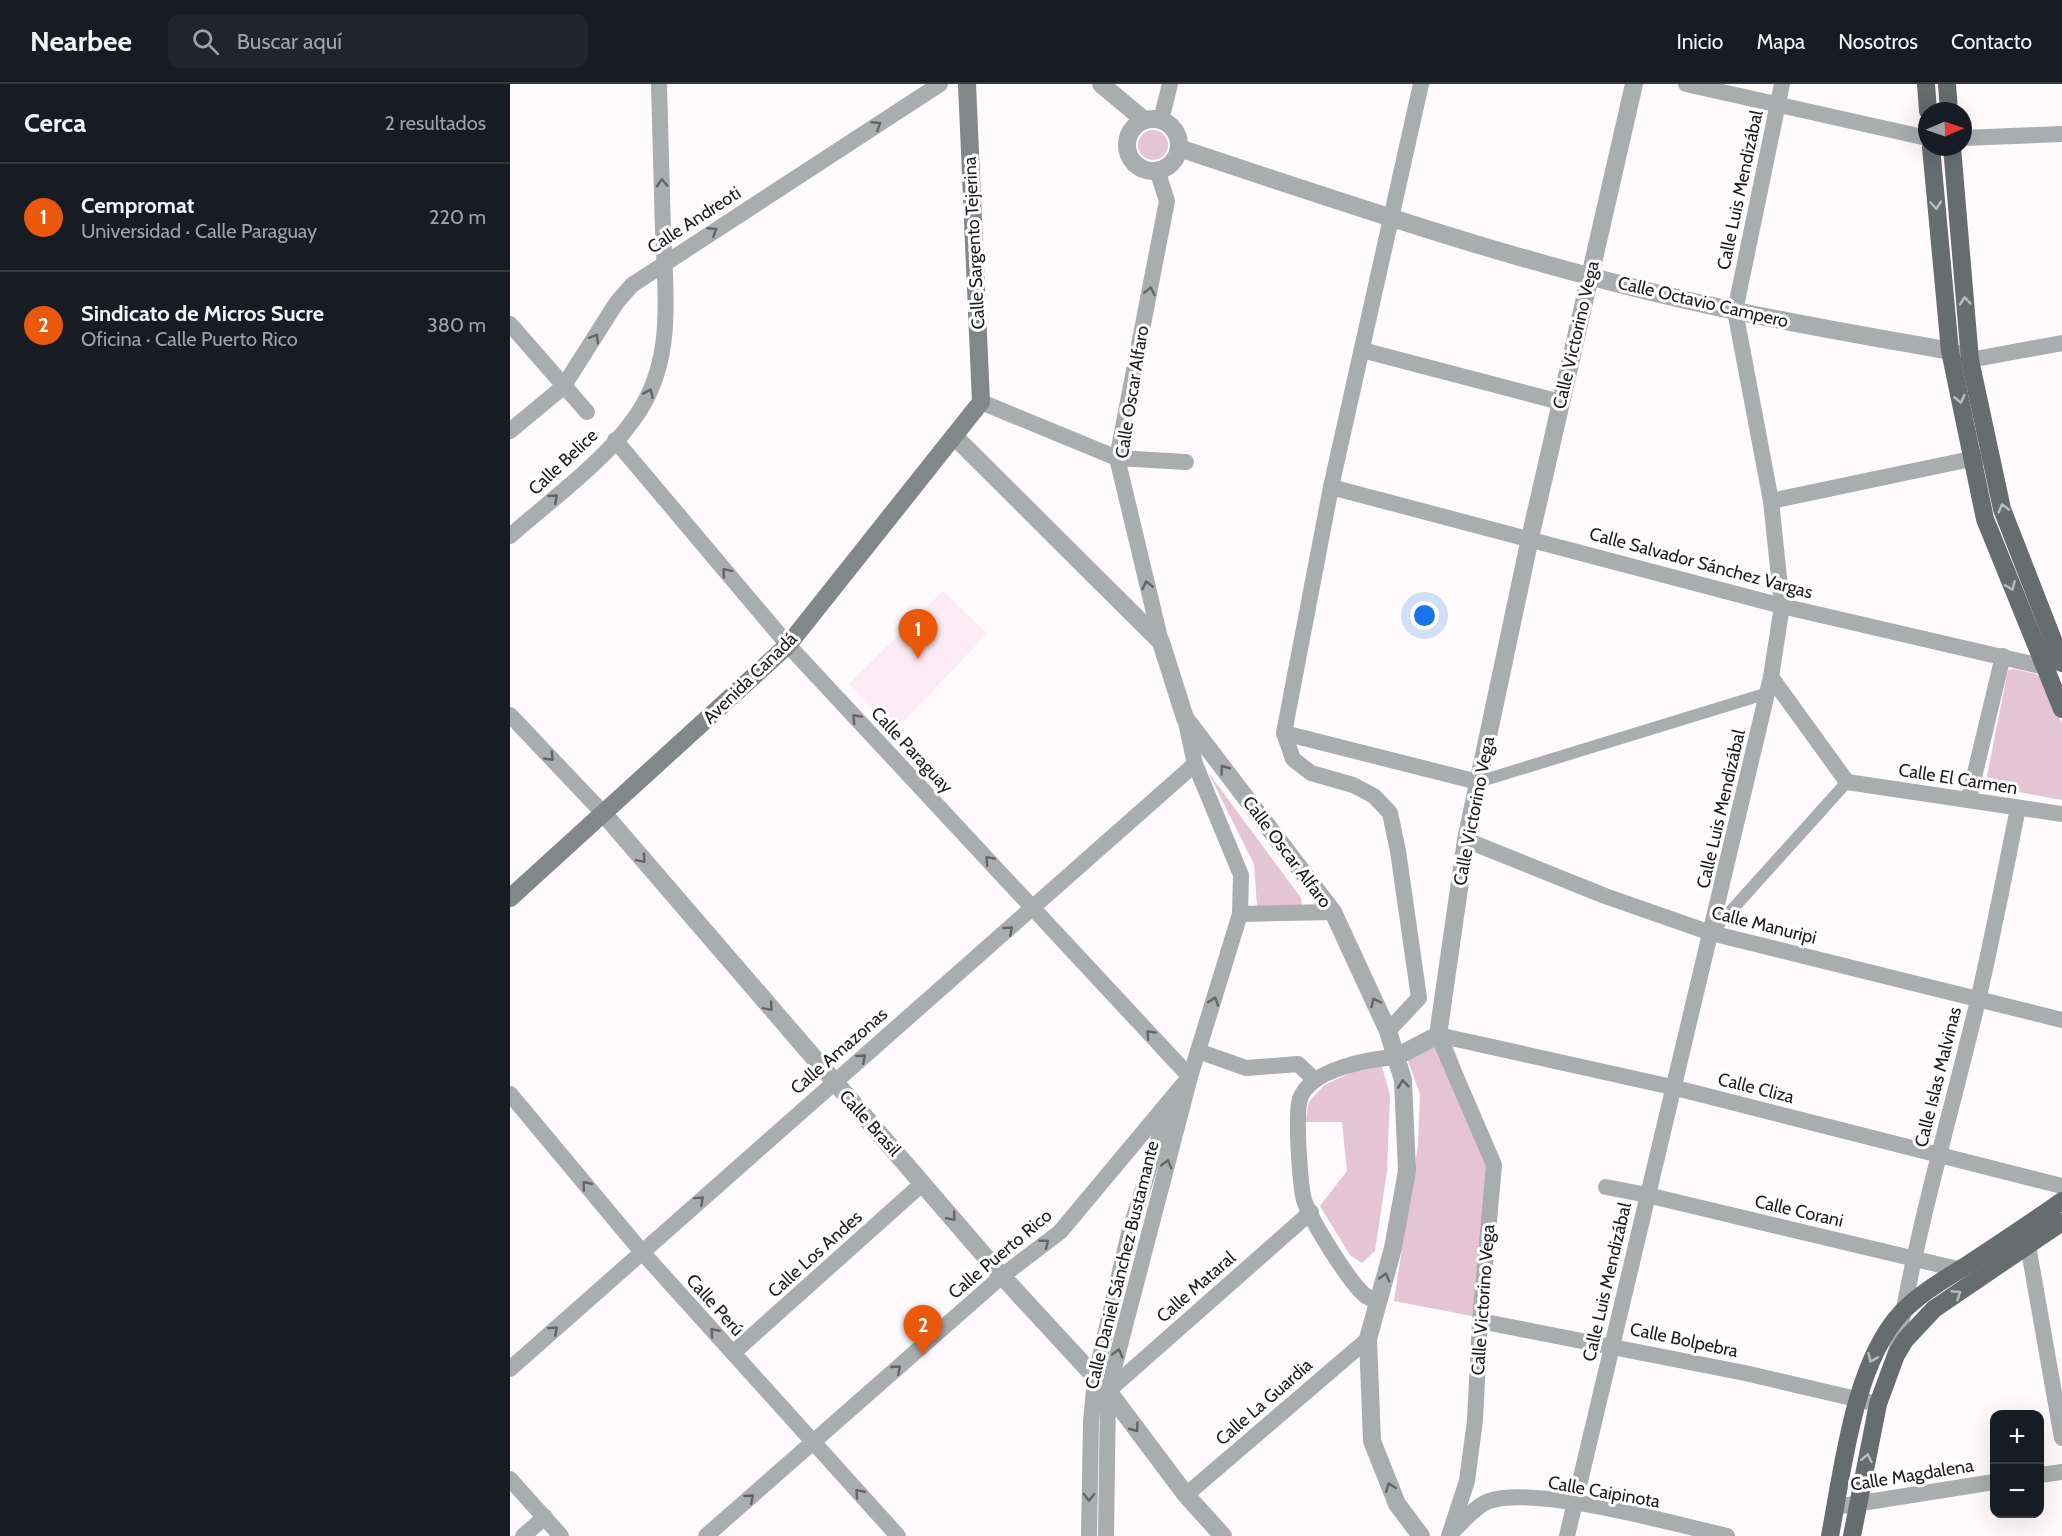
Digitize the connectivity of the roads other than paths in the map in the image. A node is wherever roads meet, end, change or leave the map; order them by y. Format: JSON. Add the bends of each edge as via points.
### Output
{"nodes":[{"id":1,"x":659,"y":84,"type":"edge"},
{"id":2,"x":939,"y":84,"type":"edge"},
{"id":3,"x":967,"y":84,"type":"edge"},
{"id":4,"x":1101,"y":84,"type":"edge"},
{"id":5,"x":1170,"y":84,"type":"edge"},
{"id":6,"x":1421,"y":84,"type":"edge"},
{"id":7,"x":1634,"y":84,"type":"edge"},
{"id":8,"x":1686,"y":84,"type":"edge"},
{"id":9,"x":1782,"y":84,"type":"edge"},
{"id":10,"x":1926,"y":84,"type":"edge"},
{"id":11,"x":1947,"y":84,"type":"edge"},
{"id":12,"x":1927,"y":102,"type":"edge"},
{"id":13,"x":1948,"y":102,"type":"edge"},
{"id":14,"x":1777,"y":104,"type":"junction"},
{"id":15,"x":1153,"y":120,"type":"junction"},
{"id":16,"x":2062,"y":134,"type":"edge"},
{"id":17,"x":1918,"y":136,"type":"edge"},
{"id":18,"x":1972,"y":138,"type":"edge"},
{"id":19,"x":1179,"y":148,"type":"junction"},
{"id":20,"x":1932,"y":156,"type":"edge"},
{"id":21,"x":1953,"y":156,"type":"edge"},
{"id":22,"x":1157,"y":170,"type":"junction"},
{"id":23,"x":1392,"y":219,"type":"junction"},
{"id":24,"x":664,"y":262,"type":"junction"},
{"id":25,"x":1590,"y":276,"type":"junction"},
{"id":26,"x":1735,"y":311,"type":"junction"},
{"id":27,"x":510,"y":324,"type":"edge"},
{"id":28,"x":2062,"y":343,"type":"edge"},
{"id":29,"x":1362,"y":350,"type":"junction"},
{"id":30,"x":1950,"y":351,"type":"junction"},
{"id":31,"x":1970,"y":360,"type":"junction"},
{"id":32,"x":563,"y":387,"type":"junction"},
{"id":33,"x":981,"y":402,"type":"junction"},
{"id":34,"x":1560,"y":402,"type":"junction"},
{"id":35,"x":587,"y":412,"type":"dead end"},
{"id":36,"x":510,"y":431,"type":"edge"},
{"id":37,"x":954,"y":436,"type":"junction"},
{"id":38,"x":615,"y":440,"type":"junction"},
{"id":39,"x":1991,"y":454,"type":"junction"},
{"id":40,"x":1118,"y":458,"type":"junction"},
{"id":41,"x":1972,"y":459,"type":"junction"},
{"id":42,"x":1186,"y":462,"type":"dead end"},
{"id":43,"x":1331,"y":487,"type":"junction"},
{"id":44,"x":1771,"y":501,"type":"junction"},
{"id":45,"x":510,"y":536,"type":"edge"},
{"id":46,"x":1530,"y":538,"type":"junction"},
{"id":47,"x":1782,"y":606,"type":"junction"},
{"id":48,"x":1161,"y":642,"type":"junction"},
{"id":49,"x":788,"y":645,"type":"junction"},
{"id":50,"x":2003,"y":656,"type":"junction"},
{"id":51,"x":2056,"y":664,"type":"edge"},
{"id":52,"x":1770,"y":685,"type":"junction"},
{"id":53,"x":2062,"y":709,"type":"edge"},
{"id":54,"x":510,"y":715,"type":"edge"},
{"id":55,"x":1185,"y":718,"type":"junction"},
{"id":56,"x":1284,"y":733,"type":"junction"},
{"id":57,"x":1195,"y":764,"type":"junction"},
{"id":58,"x":1478,"y":782,"type":"junction"},
{"id":59,"x":1847,"y":782,"type":"junction"},
{"id":60,"x":1970,"y":798,"type":"junction"},
{"id":61,"x":2018,"y":808,"type":"junction"},
{"id":62,"x":2062,"y":813,"type":"edge"},
{"id":63,"x":604,"y":814,"type":"junction"},
{"id":64,"x":1466,"y":840,"type":"junction"},
{"id":65,"x":510,"y":898,"type":"edge"},
{"id":66,"x":1034,"y":908,"type":"junction"},
{"id":67,"x":1333,"y":912,"type":"junction"},
{"id":68,"x":1240,"y":914,"type":"junction"},
{"id":69,"x":1712,"y":933,"type":"junction"},
{"id":70,"x":1978,"y":999,"type":"junction"},
{"id":71,"x":2062,"y":1020,"type":"edge"},
{"id":72,"x":1388,"y":1031,"type":"junction"},
{"id":73,"x":1438,"y":1035,"type":"junction"},
{"id":74,"x":1198,"y":1050,"type":"junction"},
{"id":75,"x":1396,"y":1057,"type":"junction"},
{"id":76,"x":1190,"y":1077,"type":"junction"},
{"id":77,"x":1315,"y":1080,"type":"junction"},
{"id":78,"x":833,"y":1082,"type":"junction"},
{"id":79,"x":1672,"y":1087,"type":"junction"},
{"id":80,"x":510,"y":1094,"type":"edge"},
{"id":81,"x":1939,"y":1154,"type":"junction"},
{"id":82,"x":923,"y":1183,"type":"junction"},
{"id":83,"x":2062,"y":1186,"type":"edge"},
{"id":84,"x":1606,"y":1187,"type":"dead end"},
{"id":85,"x":1647,"y":1195,"type":"junction"},
{"id":86,"x":2062,"y":1201,"type":"edge"},
{"id":87,"x":1311,"y":1212,"type":"junction"},
{"id":88,"x":2062,"y":1222,"type":"edge"},
{"id":89,"x":2025,"y":1227,"type":"junction"},
{"id":90,"x":2028,"y":1247,"type":"junction"},
{"id":91,"x":642,"y":1252,"type":"junction"},
{"id":92,"x":1915,"y":1258,"type":"junction"},
{"id":93,"x":1960,"y":1269,"type":"junction"},
{"id":94,"x":1002,"y":1276,"type":"junction"},
{"id":95,"x":1983,"y":1277,"type":"junction"},
{"id":96,"x":1378,"y":1301,"type":"junction"},
{"id":97,"x":1903,"y":1311,"type":"junction"},
{"id":98,"x":1480,"y":1321,"type":"junction"},
{"id":99,"x":1368,"y":1339,"type":"junction"},
{"id":100,"x":1612,"y":1345,"type":"junction"},
{"id":101,"x":733,"y":1353,"type":"junction"},
{"id":102,"x":1896,"y":1355,"type":"junction"},
{"id":103,"x":510,"y":1368,"type":"edge"},
{"id":104,"x":1102,"y":1385,"type":"junction"},
{"id":105,"x":1858,"y":1399,"type":"junction"},
{"id":106,"x":1878,"y":1404,"type":"junction"},
{"id":107,"x":2062,"y":1438,"type":"edge"},
{"id":108,"x":813,"y":1443,"type":"junction"},
{"id":109,"x":2062,"y":1472,"type":"edge"},
{"id":110,"x":2044,"y":1474,"type":"edge"},
{"id":111,"x":510,"y":1479,"type":"edge"},
{"id":112,"x":1990,"y":1483,"type":"edge"},
{"id":113,"x":1186,"y":1495,"type":"junction"},
{"id":114,"x":1576,"y":1503,"type":"junction"},
{"id":115,"x":1857,"y":1503,"type":"junction"},
{"id":116,"x":1836,"y":1507,"type":"junction"},
{"id":117,"x":545,"y":1517,"type":"junction"},
{"id":118,"x":523,"y":1536,"type":"edge"},
{"id":119,"x":561,"y":1536,"type":"edge"},
{"id":120,"x":705,"y":1536,"type":"edge"},
{"id":121,"x":898,"y":1536,"type":"edge"},
{"id":122,"x":1089,"y":1536,"type":"edge"},
{"id":123,"x":1106,"y":1536,"type":"edge"},
{"id":124,"x":1223,"y":1536,"type":"edge"},
{"id":125,"x":1421,"y":1536,"type":"edge"},
{"id":126,"x":1449,"y":1536,"type":"edge"},
{"id":127,"x":1568,"y":1536,"type":"edge"},
{"id":128,"x":1728,"y":1536,"type":"edge"},
{"id":129,"x":1830,"y":1536,"type":"edge"},
{"id":130,"x":1852,"y":1536,"type":"edge"}],
"edges":[{"from":24,"to":1,"type":"street","name":"Calle Belice","one_way":true},
{"from":24,"to":2,"type":"street","name":"Calle Andreoti","one_way":true},
{"from":3,"to":33,"type":"main road","name":"Calle Sargento Tejerina"},
{"from":4,"to":15,"type":"street"},
{"from":5,"to":15,"type":"street"},
{"from":6,"to":23,"type":"street"},
{"from":7,"to":25,"type":"street","name":"Calle Victorino Vega"},
{"from":8,"to":14,"type":"street"},
{"from":9,"to":14,"type":"street","name":"Calle Luis Mendizábal"},
{"from":10,"to":12,"type":"main road"},
{"from":11,"to":13,"type":"main road"},
{"from":14,"to":17,"type":"street"},
{"from":14,"to":26,"type":"street","name":"Calle Luis Mendizábal"},
{"from":15,"to":19,"type":"street","via":[[1175,131]]},
{"from":15,"to":22,"type":"street","via":[[1131,132],[1128,148],[1142,168]]},
{"from":16,"to":18,"type":"street"},
{"from":19,"to":22,"type":"street","via":[[1172,162]]},
{"from":19,"to":23,"type":"street","name":"Calle Octavio Campero"},
{"from":20,"to":30,"type":"main road","one_way":true},
{"from":31,"to":21,"type":"main road","one_way":true},
{"from":40,"to":22,"type":"street","name":"Calle Oscar Alfaro","one_way":true,"via":[[1167,201]]},
{"from":23,"to":25,"type":"street","name":"Calle Octavio Campero"},
{"from":23,"to":29,"type":"street"},
{"from":32,"to":24,"type":"street","name":"Calle Andreoti","one_way":true,"via":[[617,302],[632,285]]},
{"from":38,"to":24,"type":"street","name":"Calle Belice","one_way":true,"via":[[643,405],[658,374],[666,327]]},
{"from":25,"to":26,"type":"street","name":"Calle Octavio Campero"},
{"from":25,"to":34,"type":"street","name":"Calle Victorino Vega"},
{"from":26,"to":30,"type":"street","name":"Calle Octavio Campero"},
{"from":26,"to":44,"type":"street","name":"Calle Luis Mendizábal"},
{"from":27,"to":32,"type":"street"},
{"from":28,"to":31,"type":"street"},
{"from":29,"to":34,"type":"street"},
{"from":29,"to":43,"type":"street"},
{"from":30,"to":31,"type":"street","name":"Calle Octavio Campero"},
{"from":30,"to":41,"type":"main road","one_way":true},
{"from":31,"to":39,"type":"main road"},
{"from":32,"to":35,"type":"street"},
{"from":32,"to":36,"type":"street","name":"Calle Andreoti"},
{"from":33,"to":37,"type":"main road","name":"Avenida Canadá"},
{"from":33,"to":40,"type":"street"},
{"from":34,"to":46,"type":"street","name":"Calle Victorino Vega"},
{"from":37,"to":48,"type":"street"},
{"from":37,"to":49,"type":"main road","name":"Avenida Canadá"},
{"from":45,"to":38,"type":"street","name":"Calle Belice","one_way":true},
{"from":49,"to":38,"type":"street","name":"Calle Paraguay","one_way":true},
{"from":39,"to":41,"type":"street"},
{"from":51,"to":39,"type":"main road","one_way":true,"via":[[2007,523]]},
{"from":40,"to":42,"type":"street"},
{"from":48,"to":40,"type":"street","name":"Calle Oscar Alfaro","one_way":true},
{"from":41,"to":44,"type":"street"},
{"from":41,"to":51,"type":"main road","one_way":true,"via":[[1985,519]]},
{"from":43,"to":46,"type":"street","name":"Calle Salvador Sánchez Vargas"},
{"from":43,"to":56,"type":"street"},
{"from":44,"to":47,"type":"street","name":"Calle Luis Mendizábal"},
{"from":46,"to":47,"type":"street","name":"Calle Salvador Sánchez Vargas"},
{"from":46,"to":58,"type":"street","name":"Calle Victorino Vega"},
{"from":47,"to":50,"type":"street","name":"Calle Salvador Sánchez Vargas"},
{"from":47,"to":52,"type":"street","name":"Calle Luis Mendizábal"},
{"from":48,"to":55,"type":"street","name":"Calle Oscar Alfaro"},
{"from":49,"to":63,"type":"main road","name":"Avenida Canadá"},
{"from":66,"to":49,"type":"street","name":"Calle Paraguay","one_way":true},
{"from":50,"to":51,"type":"street","name":"Calle Salvador Sánchez Vargas"},
{"from":50,"to":60,"type":"street"},
{"from":51,"to":53,"type":"main road"},
{"from":52,"to":58,"type":"street"},
{"from":52,"to":59,"type":"street"},
{"from":52,"to":69,"type":"street","name":"Calle Luis Mendizábal"},
{"from":54,"to":63,"type":"street","name":"Calle Brasil","one_way":true},
{"from":55,"to":57,"type":"street","name":"Calle Daniel Sánchez Bustamante"},
{"from":67,"to":55,"type":"street","name":"Calle Oscar Alfaro","one_way":true},
{"from":56,"to":58,"type":"street"},
{"from":56,"to":72,"type":"street","via":[[1293,759],[1311,773],[1353,785],[1374,796],[1390,813],[1419,998]]},
{"from":57,"to":66,"type":"street","name":"Calle Amazonas"},
{"from":57,"to":68,"type":"street","name":"Calle Daniel Sánchez Bustamante","via":[[1241,875]]},
{"from":58,"to":64,"type":"street","name":"Calle Victorino Vega"},
{"from":59,"to":60,"type":"street","name":"Calle El Carmen"},
{"from":59,"to":69,"type":"street"},
{"from":60,"to":61,"type":"street","name":"Calle El Carmen"},
{"from":61,"to":62,"type":"street","name":"Calle El Carmen"},
{"from":61,"to":70,"type":"street","name":"Calle Islas Malvinas"},
{"from":63,"to":65,"type":"main road","name":"Avenida Canadá"},
{"from":63,"to":78,"type":"street","name":"Calle Brasil","one_way":true},
{"from":64,"to":69,"type":"street","name":"Calle Manuripi","via":[[1605,896]]},
{"from":64,"to":73,"type":"street","name":"Calle Victorino Vega"},
{"from":76,"to":66,"type":"street","name":"Calle Paraguay","one_way":true},
{"from":78,"to":66,"type":"street","name":"Calle Amazonas","one_way":true},
{"from":67,"to":68,"type":"street"},
{"from":72,"to":67,"type":"street","name":"Calle Oscar Alfaro","one_way":true},
{"from":74,"to":68,"type":"street","name":"Calle Daniel Sánchez Bustamante","one_way":true},
{"from":69,"to":70,"type":"street","name":"Calle Manuripi"},
{"from":69,"to":79,"type":"street","name":"Calle Luis Mendizábal"},
{"from":70,"to":71,"type":"street","name":"Calle Manuripi"},
{"from":70,"to":81,"type":"street","name":"Calle Islas Malvinas"},
{"from":72,"to":75,"type":"street","name":"Calle Oscar Alfaro"},
{"from":73,"to":75,"type":"street"},
{"from":73,"to":79,"type":"street","name":"Calle Cliza"},
{"from":73,"to":98,"type":"street","name":"Calle Victorino Vega","via":[[1494,1165]]},
{"from":74,"to":76,"type":"street","name":"Calle Daniel Sánchez Bustamante"},
{"from":74,"to":77,"type":"street","via":[[1246,1068],[1298,1064]]},
{"from":75,"to":77,"type":"street","via":[[1361,1060]]},
{"from":96,"to":75,"type":"street","name":"Calle Oscar Alfaro","one_way":true,"via":[[1393,1248],[1407,1171],[1403,1080]]},
{"from":94,"to":76,"type":"street","name":"Calle Puerto Rico","one_way":true,"via":[[1060,1232]]},
{"from":76,"to":104,"type":"street","name":"Calle Daniel Sánchez Bustamante","via":[[1162,1128],[1129,1233]]},
{"from":77,"to":87,"type":"street","via":[[1300,1099],[1300,1164],[1304,1201]]},
{"from":78,"to":82,"type":"street","name":"Calle Brasil"},
{"from":91,"to":78,"type":"street","name":"Calle Amazonas","one_way":true},
{"from":79,"to":81,"type":"street","name":"Calle Cliza"},
{"from":79,"to":85,"type":"street","name":"Calle Luis Mendizábal"},
{"from":91,"to":80,"type":"street","name":"Calle Perú","one_way":true},
{"from":81,"to":83,"type":"street","name":"Calle Cliza"},
{"from":81,"to":92,"type":"street","name":"Calle Islas Malvinas"},
{"from":82,"to":94,"type":"street","name":"Calle Brasil","one_way":true},
{"from":82,"to":101,"type":"street","name":"Calle Los Andes"},
{"from":84,"to":85,"type":"street","name":"Calle Corani"},
{"from":85,"to":92,"type":"street","name":"Calle Corani"},
{"from":85,"to":100,"type":"street","name":"Calle Luis Mendizábal"},
{"from":86,"to":89,"type":"main road"},
{"from":87,"to":96,"type":"street","via":[[1347,1276],[1366,1296]]},
{"from":87,"to":104,"type":"street","name":"Calle Mataral"},
{"from":88,"to":90,"type":"main road"},
{"from":89,"to":90,"type":"street"},
{"from":89,"to":93,"type":"main road"},
{"from":90,"to":95,"type":"main road"},
{"from":90,"to":107,"type":"street"},
{"from":101,"to":91,"type":"street","name":"Calle Perú","one_way":true},
{"from":103,"to":91,"type":"street","name":"Calle Amazonas","one_way":true},
{"from":92,"to":93,"type":"street","name":"Calle Corani"},
{"from":92,"to":97,"type":"street","name":"Calle Islas Malvinas"},
{"from":93,"to":95,"type":"street","name":"Calle Corani"},
{"from":93,"to":97,"type":"main road"},
{"from":94,"to":104,"type":"street","name":"Calle Brasil"},
{"from":108,"to":94,"type":"street","name":"Calle Puerto Rico","one_way":true},
{"from":102,"to":95,"type":"main road","one_way":true,"via":[[1925,1318]]},
{"from":96,"to":99,"type":"street","name":"Calle Oscar Alfaro"},
{"from":97,"to":102,"type":"street","name":"Calle Islas Malvinas"},
{"from":97,"to":105,"type":"main road","one_way":true,"via":[[1879,1345]]},
{"from":98,"to":100,"type":"street","name":"Calle Bolpebra"},
{"from":98,"to":126,"type":"street","name":"Calle Victorino Vega","via":[[1467,1481]]},
{"from":99,"to":113,"type":"street","name":"Calle La Guardia"},
{"from":125,"to":99,"type":"street","name":"Calle Oscar Alfaro","one_way":true,"via":[[1397,1504],[1372,1441]]},
{"from":100,"to":105,"type":"street","name":"Calle Bolpebra"},
{"from":100,"to":114,"type":"street","name":"Calle Luis Mendizábal"},
{"from":101,"to":108,"type":"street","name":"Calle Perú"},
{"from":102,"to":106,"type":"main road"},
{"from":104,"to":113,"type":"street","name":"Calle Brasil","one_way":true},
{"from":104,"to":122,"type":"street","name":"Calle Daniel Sánchez Bustamante","one_way":true,"via":[[1091,1422]]},
{"from":104,"to":123,"type":"street","name":"Calle Daniel Sánchez Bustamante"},
{"from":105,"to":106,"type":"street","name":"Calle Bolpebra"},
{"from":105,"to":116,"type":"main road"},
{"from":115,"to":106,"type":"main road","one_way":true},
{"from":120,"to":108,"type":"street","name":"Calle Puerto Rico","one_way":true},
{"from":121,"to":108,"type":"street","name":"Calle Perú","one_way":true},
{"from":109,"to":110,"type":"street"},
{"from":111,"to":117,"type":"street"},
{"from":112,"to":115,"type":"street","name":"Calle Magdalena"},
{"from":113,"to":124,"type":"street","name":"Calle Brasil"},
{"from":114,"to":126,"type":"street","name":"Calle Caipinota","via":[[1508,1497],[1487,1501]]},
{"from":114,"to":127,"type":"street","name":"Calle Luis Mendizábal"},
{"from":114,"to":128,"type":"street","name":"Calle Caipinota"},
{"from":115,"to":116,"type":"street","name":"Calle Magdalena"},
{"from":115,"to":130,"type":"main road"},
{"from":116,"to":129,"type":"main road"},
{"from":117,"to":118,"type":"street"},
{"from":117,"to":119,"type":"street"}]}
